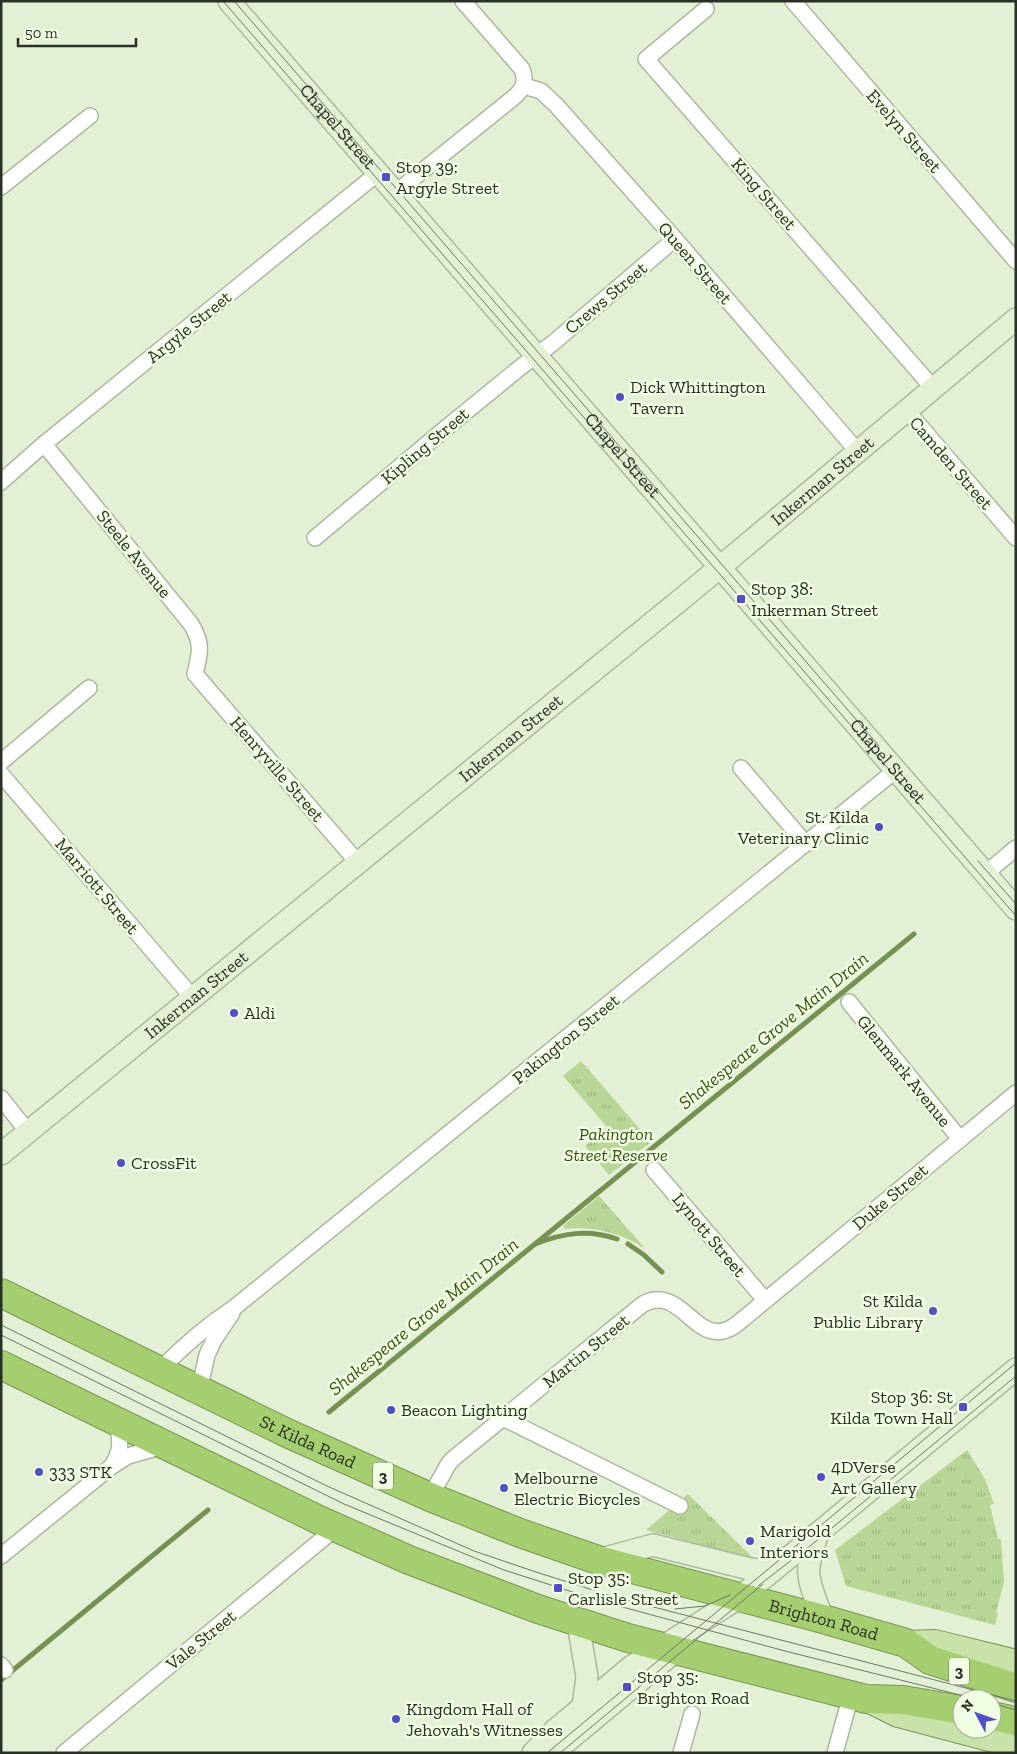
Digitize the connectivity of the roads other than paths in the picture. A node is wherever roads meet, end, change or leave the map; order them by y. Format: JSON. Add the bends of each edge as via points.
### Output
{"nodes":[{"id":1,"x":229,"y":1,"type":"edge"},
{"id":2,"x":463,"y":1,"type":"edge"},
{"id":3,"x":793,"y":1,"type":"edge"},
{"id":4,"x":706,"y":9,"type":"dead end"},
{"id":5,"x":524,"y":86,"type":"junction"},
{"id":6,"x":90,"y":116,"type":"dead end"},
{"id":7,"x":378,"y":173,"type":"junction"},
{"id":8,"x":1,"y":186,"type":"edge"},
{"id":9,"x":395,"y":193,"type":"junction"},
{"id":10,"x":675,"y":239,"type":"junction"},
{"id":11,"x":1016,"y":261,"type":"edge"},
{"id":12,"x":1016,"y":319,"type":"edge"},
{"id":13,"x":536,"y":356,"type":"junction"},
{"id":14,"x":934,"y":388,"type":"junction"},
{"id":15,"x":907,"y":410,"type":"junction"},
{"id":16,"x":44,"y":444,"type":"junction"},
{"id":17,"x":858,"y":452,"type":"junction"},
{"id":18,"x":1,"y":482,"type":"edge"},
{"id":19,"x":315,"y":538,"type":"dead end"},
{"id":20,"x":1016,"y":538,"type":"edge"},
{"id":21,"x":719,"y":568,"type":"junction"},
{"id":22,"x":195,"y":674,"type":"joint"},
{"id":23,"x":89,"y":688,"type":"dead end"},
{"id":24,"x":1,"y":762,"type":"edge"},
{"id":25,"x":741,"y":768,"type":"dead end"},
{"id":26,"x":896,"y":770,"type":"junction"},
{"id":27,"x":1,"y":774,"type":"edge"},
{"id":28,"x":806,"y":844,"type":"junction"},
{"id":29,"x":1016,"y":848,"type":"edge"},
{"id":30,"x":359,"y":864,"type":"junction"},
{"id":31,"x":985,"y":874,"type":"junction"},
{"id":32,"x":1016,"y":910,"type":"edge"},
{"id":33,"x":194,"y":998,"type":"junction"},
{"id":34,"x":849,"y":1002,"type":"dead end"},
{"id":35,"x":1016,"y":1094,"type":"edge"},
{"id":36,"x":1,"y":1098,"type":"edge"},
{"id":37,"x":28,"y":1132,"type":"junction"},
{"id":38,"x":960,"y":1139,"type":"junction"},
{"id":39,"x":1,"y":1154,"type":"edge"},
{"id":40,"x":654,"y":1170,"type":"dead end"},
{"id":41,"x":1,"y":1292,"type":"edge"},
{"id":42,"x":765,"y":1300,"type":"junction"},
{"id":43,"x":235,"y":1307,"type":"junction"},
{"id":44,"x":1,"y":1365,"type":"edge"},
{"id":45,"x":1016,"y":1369,"type":"edge"},
{"id":46,"x":159,"y":1371,"type":"junction"},
{"id":47,"x":198,"y":1390,"type":"junction"},
{"id":48,"x":503,"y":1418,"type":"junction"},
{"id":49,"x":117,"y":1421,"type":"junction"},
{"id":50,"x":166,"y":1445,"type":"junction"},
{"id":51,"x":112,"y":1466,"type":"junction"},
{"id":52,"x":430,"y":1497,"type":"junction"},
{"id":53,"x":680,"y":1506,"type":"dead end"},
{"id":54,"x":337,"y":1527,"type":"junction"},
{"id":55,"x":818,"y":1533,"type":"junction"},
{"id":56,"x":1,"y":1556,"type":"edge"},
{"id":57,"x":598,"y":1560,"type":"junction"},
{"id":58,"x":772,"y":1571,"type":"junction"},
{"id":59,"x":741,"y":1596,"type":"junction"},
{"id":60,"x":823,"y":1618,"type":"junction"},
{"id":61,"x":578,"y":1623,"type":"junction"},
{"id":62,"x":668,"y":1649,"type":"junction"},
{"id":63,"x":1015,"y":1678,"type":"edge"},
{"id":64,"x":859,"y":1697,"type":"junction"},
{"id":65,"x":583,"y":1706,"type":"junction"},
{"id":66,"x":952,"y":1708,"type":"edge"},
{"id":67,"x":692,"y":1714,"type":"dead end"},
{"id":68,"x":1005,"y":1734,"type":"edge"},
{"id":69,"x":64,"y":1753,"type":"edge"},
{"id":70,"x":533,"y":1753,"type":"edge"},
{"id":71,"x":553,"y":1753,"type":"edge"},
{"id":72,"x":681,"y":1753,"type":"edge"},
{"id":73,"x":835,"y":1753,"type":"edge"}],
"edges":[{"from":1,"to":7,"type":"street","name":"Chapel Street"},
{"from":2,"to":5,"type":"street","via":[[522,69]]},
{"from":3,"to":11,"type":"street","name":"Evelyn Street"},
{"from":4,"to":14,"type":"street","name":"King Street","via":[[646,59]]},
{"from":5,"to":9,"type":"street"},
{"from":5,"to":10,"type":"street","name":"Queen Street","via":[[541,91],[556,105]]},
{"from":6,"to":8,"type":"street"},
{"from":7,"to":9,"type":"street","name":"Chapel Street"},
{"from":7,"to":16,"type":"street","name":"Argyle Street"},
{"from":9,"to":13,"type":"street","name":"Chapel Street"},
{"from":10,"to":13,"type":"street","name":"Crews Street"},
{"from":10,"to":17,"type":"street","name":"Queen Street"},
{"from":12,"to":14,"type":"street","name":"Inkerman Street"},
{"from":13,"to":19,"type":"street","name":"Kipling Street"},
{"from":13,"to":21,"type":"street","name":"Chapel Street"},
{"from":14,"to":15,"type":"street","name":"Inkerman Street"},
{"from":15,"to":17,"type":"street","name":"Inkerman Street"},
{"from":15,"to":20,"type":"street","name":"Camden Street"},
{"from":16,"to":18,"type":"street","name":"Argyle Street"},
{"from":16,"to":22,"type":"street","name":"Steele Avenue","via":[[191,624],[200,650]]},
{"from":17,"to":21,"type":"street","name":"Inkerman Street"},
{"from":21,"to":26,"type":"street","name":"Chapel Street"},
{"from":21,"to":30,"type":"street","name":"Inkerman Street"},
{"from":22,"to":30,"type":"street","name":"Henryville Street"},
{"from":23,"to":24,"type":"street"},
{"from":25,"to":28,"type":"street"},
{"from":26,"to":28,"type":"street","name":"Pakington Street"},
{"from":26,"to":31,"type":"street","name":"Chapel Street"},
{"from":27,"to":33,"type":"street","name":"Marriott Street"},
{"from":28,"to":43,"type":"street","name":"Pakington Street"},
{"from":29,"to":31,"type":"street"},
{"from":30,"to":33,"type":"street","name":"Inkerman Street"},
{"from":31,"to":32,"type":"street","name":"Chapel Street"},
{"from":33,"to":37,"type":"street","name":"Inkerman Street"},
{"from":34,"to":38,"type":"street","name":"Glenmark Avenue"},
{"from":35,"to":38,"type":"street","name":"Duke Street"},
{"from":36,"to":37,"type":"street"},
{"from":37,"to":39,"type":"street","name":"Inkerman Street"},
{"from":38,"to":42,"type":"street","name":"Duke Street"},
{"from":40,"to":42,"type":"street","name":"Lynott Street"},
{"from":41,"to":46,"type":"highway","name":"St Kilda Road","number":"3"},
{"from":42,"to":48,"type":"street","name":"Martin Street","via":[[737,1324],[713,1332],[674,1305],[660,1299],[651,1300]]},
{"from":43,"to":46,"type":"street","name":"Pakington Street","via":[[187,1342]]},
{"from":43,"to":47,"type":"street","name":"Pakington Street","via":[[207,1355]]},
{"from":44,"to":49,"type":"highway","number":"3"},
{"from":45,"to":55,"type":"street"},
{"from":46,"to":47,"type":"highway","name":"St Kilda Road","number":"3"},
{"from":47,"to":52,"type":"highway","name":"St Kilda Road","number":"3"},
{"from":48,"to":52,"type":"street","name":"Martin Street","via":[[449,1463]]},
{"from":48,"to":53,"type":"street"},
{"from":49,"to":50,"type":"highway","number":"3"},
{"from":49,"to":51,"type":"street","via":[[120,1446]]},
{"from":50,"to":51,"type":"street","via":[[141,1451]]},
{"from":50,"to":54,"type":"highway","number":"3"},
{"from":51,"to":56,"type":"street"},
{"from":52,"to":57,"type":"highway","name":"St Kilda Road","number":"3"},
{"from":54,"to":61,"type":"highway","number":"3","via":[[409,1560]]},
{"from":54,"to":69,"type":"street","name":"Vale Street"},
{"from":55,"to":58,"type":"street"},
{"from":55,"to":60,"type":"street","via":[[809,1576]]},
{"from":57,"to":58,"type":"street","via":[[653,1545],[750,1569]]},
{"from":57,"to":59,"type":"highway","name":"St Kilda Road","number":"3"},
{"from":58,"to":59,"type":"street"},
{"from":59,"to":60,"type":"highway","name":"Brighton Road","number":"3"},
{"from":59,"to":62,"type":"street"},
{"from":60,"to":63,"type":"highway","name":"Brighton Road","number":"3","via":[[906,1643],[930,1660]]},
{"from":61,"to":62,"type":"highway","number":"3"},
{"from":61,"to":65,"type":"street","via":[[587,1677]]},
{"from":62,"to":64,"type":"highway","number":"3"},
{"from":62,"to":65,"type":"street","via":[[632,1666]]},
{"from":62,"to":71,"type":"street"},
{"from":64,"to":66,"type":"highway","number":"3"},
{"from":64,"to":68,"type":"main road","via":[[898,1715]]},
{"from":64,"to":73,"type":"street"},
{"from":65,"to":70,"type":"street"},
{"from":67,"to":72,"type":"street"}]}
